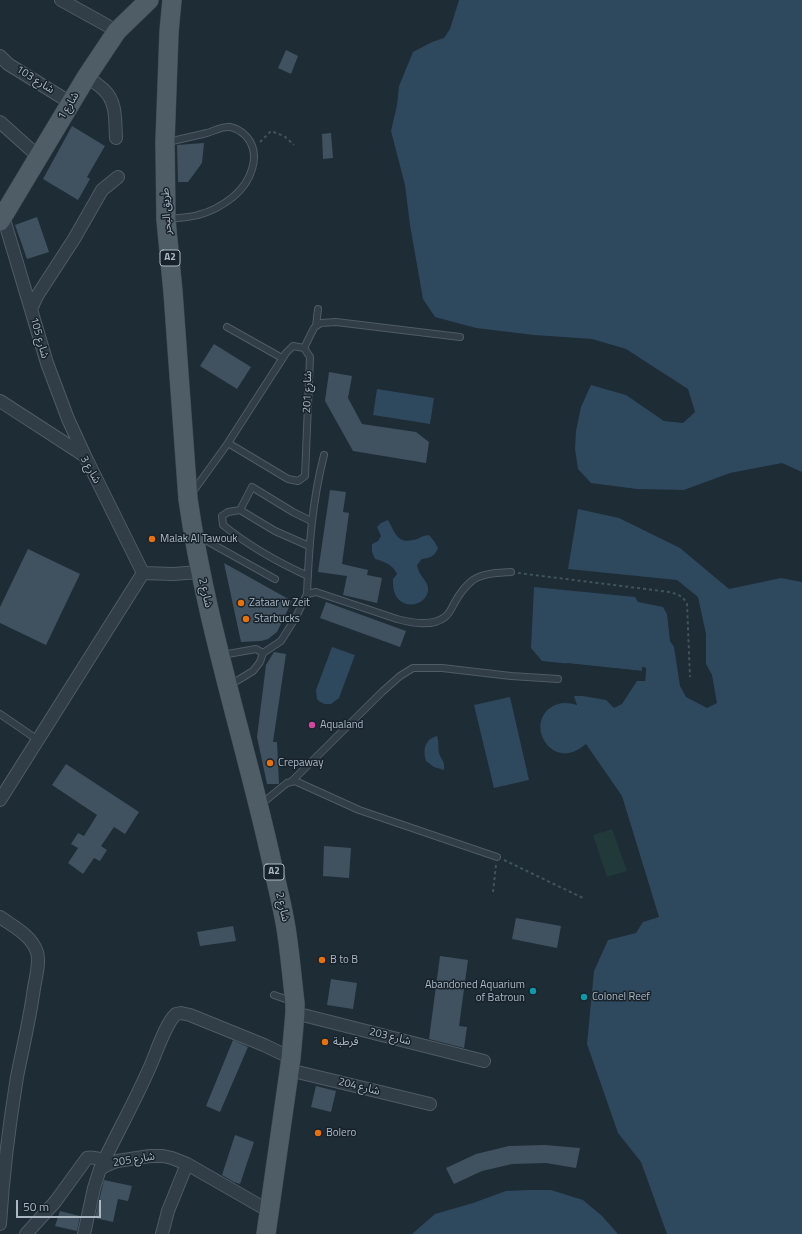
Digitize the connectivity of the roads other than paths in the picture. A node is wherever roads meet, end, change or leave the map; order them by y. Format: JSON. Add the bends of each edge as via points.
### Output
{"nodes":[{"id":1,"x":62,"y":0,"type":"edge"},
{"id":2,"x":149,"y":0,"type":"edge"},
{"id":3,"x":172,"y":0,"type":"edge"},
{"id":4,"x":117,"y":31,"type":"junction"},
{"id":5,"x":0,"y":56,"type":"edge"},
{"id":6,"x":87,"y":76,"type":"junction"},
{"id":7,"x":71,"y":103,"type":"junction"},
{"id":8,"x":0,"y":122,"type":"edge"},
{"id":9,"x":116,"y":138,"type":"dead end"},
{"id":10,"x":165,"y":142,"type":"junction"},
{"id":11,"x":39,"y":157,"type":"junction"},
{"id":12,"x":118,"y":177,"type":"dead end"},
{"id":13,"x":2,"y":219,"type":"edge"},
{"id":14,"x":166,"y":220,"type":"junction"},
{"id":15,"x":31,"y":309,"type":"junction"},
{"id":16,"x":318,"y":309,"type":"dead end"},
{"id":17,"x":316,"y":326,"type":"junction"},
{"id":18,"x":227,"y":327,"type":"dead end"},
{"id":19,"x":460,"y":337,"type":"dead end"},
{"id":20,"x":304,"y":348,"type":"junction"},
{"id":21,"x":282,"y":358,"type":"junction"},
{"id":22,"x":0,"y":401,"type":"edge"},
{"id":23,"x":228,"y":443,"type":"junction"},
{"id":24,"x":324,"y":455,"type":"dead end"},
{"id":25,"x":84,"y":456,"type":"junction"},
{"id":26,"x":240,"y":510,"type":"junction"},
{"id":27,"x":190,"y":516,"type":"junction"},
{"id":28,"x":311,"y":521,"type":"junction"},
{"id":29,"x":309,"y":546,"type":"junction"},
{"id":30,"x":200,"y":572,"type":"junction"},
{"id":31,"x":511,"y":572,"type":"road end"},
{"id":32,"x":143,"y":573,"type":"junction"},
{"id":33,"x":308,"y":576,"type":"junction"},
{"id":34,"x":275,"y":579,"type":"dead end"},
{"id":35,"x":307,"y":594,"type":"junction"},
{"id":36,"x":263,"y":652,"type":"junction"},
{"id":37,"x":220,"y":656,"type":"junction"},
{"id":38,"x":558,"y":679,"type":"dead end"},
{"id":39,"x":228,"y":686,"type":"junction"},
{"id":40,"x":0,"y":714,"type":"edge"},
{"id":41,"x":38,"y":740,"type":"junction"},
{"id":42,"x":292,"y":782,"type":"junction"},
{"id":43,"x":0,"y":800,"type":"edge"},
{"id":44,"x":259,"y":806,"type":"junction"},
{"id":45,"x":497,"y":857,"type":"road end"},
{"id":46,"x":0,"y":917,"type":"edge"},
{"id":47,"x":274,"y":995,"type":"dead end"},
{"id":48,"x":295,"y":1008,"type":"junction"},
{"id":49,"x":484,"y":1061,"type":"dead end"},
{"id":50,"x":290,"y":1064,"type":"junction"},
{"id":51,"x":430,"y":1104,"type":"dead end"},
{"id":52,"x":4,"y":1132,"type":"edge"},
{"id":53,"x":102,"y":1164,"type":"junction"},
{"id":54,"x":187,"y":1164,"type":"junction"},
{"id":55,"x":1,"y":1200,"type":"edge"},
{"id":56,"x":269,"y":1211,"type":"junction"},
{"id":57,"x":0,"y":1224,"type":"edge"},
{"id":58,"x":26,"y":1234,"type":"edge"},
{"id":59,"x":84,"y":1234,"type":"edge"},
{"id":60,"x":162,"y":1234,"type":"edge"},
{"id":61,"x":266,"y":1234,"type":"edge"}],
"edges":[{"from":1,"to":4,"type":"street"},
{"from":2,"to":4,"type":"main road","name":"شارع 1"},
{"from":3,"to":10,"type":"main road","name":"طريق البحر","number":"A2"},
{"from":4,"to":6,"type":"main road","name":"شارع 1"},
{"from":5,"to":7,"type":"street","name":"شارع 103","via":[[8,64]]},
{"from":6,"to":7,"type":"main road","name":"شارع 1"},
{"from":6,"to":9,"type":"street","via":[[110,97],[115,114]]},
{"from":7,"to":11,"type":"main road","name":"شارع 1"},
{"from":8,"to":11,"type":"street"},
{"from":10,"to":14,"type":"main road","name":"طريق البحر","number":"A2"},
{"from":10,"to":14,"type":"lane","via":[[229,127],[250,140],[255,160],[252,172],[242,188],[217,208],[198,216]]},
{"from":11,"to":13,"type":"main road","name":"شارع 1"},
{"from":12,"to":15,"type":"street","via":[[102,190]]},
{"from":13,"to":15,"type":"street","name":"شارع 105"},
{"from":14,"to":27,"type":"main road","name":"طريق البحر","number":"A2"},
{"from":15,"to":25,"type":"street","name":"شارع 105","via":[[47,363]]},
{"from":16,"to":17,"type":"lane"},
{"from":17,"to":19,"type":"lane","via":[[336,322]]},
{"from":17,"to":20,"type":"lane"},
{"from":18,"to":21,"type":"lane"},
{"from":20,"to":21,"type":"lane","via":[[293,346]]},
{"from":20,"to":23,"type":"lane","name":"شارع 201","via":[[310,357],[305,476],[298,481],[288,479]]},
{"from":21,"to":23,"type":"lane"},
{"from":22,"to":25,"type":"street","name":"شارع 3"},
{"from":23,"to":27,"type":"lane"},
{"from":24,"to":28,"type":"lane"},
{"from":25,"to":32,"type":"street","name":"شارع 3"},
{"from":26,"to":28,"type":"lane","via":[[252,487]]},
{"from":26,"to":29,"type":"lane","via":[[275,531]]},
{"from":26,"to":33,"type":"lane","via":[[222,516],[223,525],[264,554]]},
{"from":27,"to":30,"type":"main road","name":"شارع 2","number":"A2"},
{"from":27,"to":34,"type":"lane"},
{"from":28,"to":29,"type":"lane"},
{"from":29,"to":33,"type":"lane"},
{"from":30,"to":32,"type":"street"},
{"from":30,"to":37,"type":"main road","name":"شارع 2","number":"A2"},
{"from":31,"to":35,"type":"lane","via":[[486,575],[471,581],[445,617],[435,622],[409,622],[316,592]]},
{"from":32,"to":41,"type":"street"},
{"from":33,"to":35,"type":"lane"},
{"from":35,"to":36,"type":"lane","via":[[281,641]]},
{"from":36,"to":37,"type":"lane","via":[[256,649]]},
{"from":36,"to":39,"type":"lane","via":[[260,662],[253,671]]},
{"from":37,"to":39,"type":"main road","name":"شارع 2","number":"A2"},
{"from":38,"to":42,"type":"lane","via":[[442,668],[413,668],[382,692]]},
{"from":39,"to":44,"type":"main road","name":"شارع 2","number":"A2"},
{"from":40,"to":41,"type":"lane"},
{"from":41,"to":43,"type":"street"},
{"from":42,"to":44,"type":"lane","via":[[287,783]]},
{"from":42,"to":45,"type":"lane","via":[[295,781],[359,810]]},
{"from":44,"to":48,"type":"main road","name":"شارع 2","number":"A2","via":[[286,927]]},
{"from":46,"to":52,"type":"street","via":[[29,937],[34,944],[38,964],[31,1010]]},
{"from":47,"to":48,"type":"lane"},
{"from":48,"to":49,"type":"street","name":"شارع 203"},
{"from":48,"to":50,"type":"main road","name":"شارع 2","number":"A2"},
{"from":50,"to":51,"type":"street","name":"شارع 204"},
{"from":50,"to":53,"type":"street","name":"شارع 204","via":[[264,1045],[190,1015],[176,1014]]},
{"from":50,"to":56,"type":"main road","name":"شارع 2","number":"A2"},
{"from":52,"to":55,"type":"street"},
{"from":53,"to":54,"type":"street","name":"شارع 205","via":[[150,1156],[163,1156]]},
{"from":53,"to":58,"type":"street","via":[[94,1157],[86,1158],[55,1202]]},
{"from":53,"to":59,"type":"street","name":"شارع 205"},
{"from":54,"to":56,"type":"street","name":"شارع 205"},
{"from":54,"to":60,"type":"street","via":[[168,1211]]},
{"from":55,"to":57,"type":"street"},
{"from":56,"to":61,"type":"main road","name":"شارع 2","number":"A2"}]}
